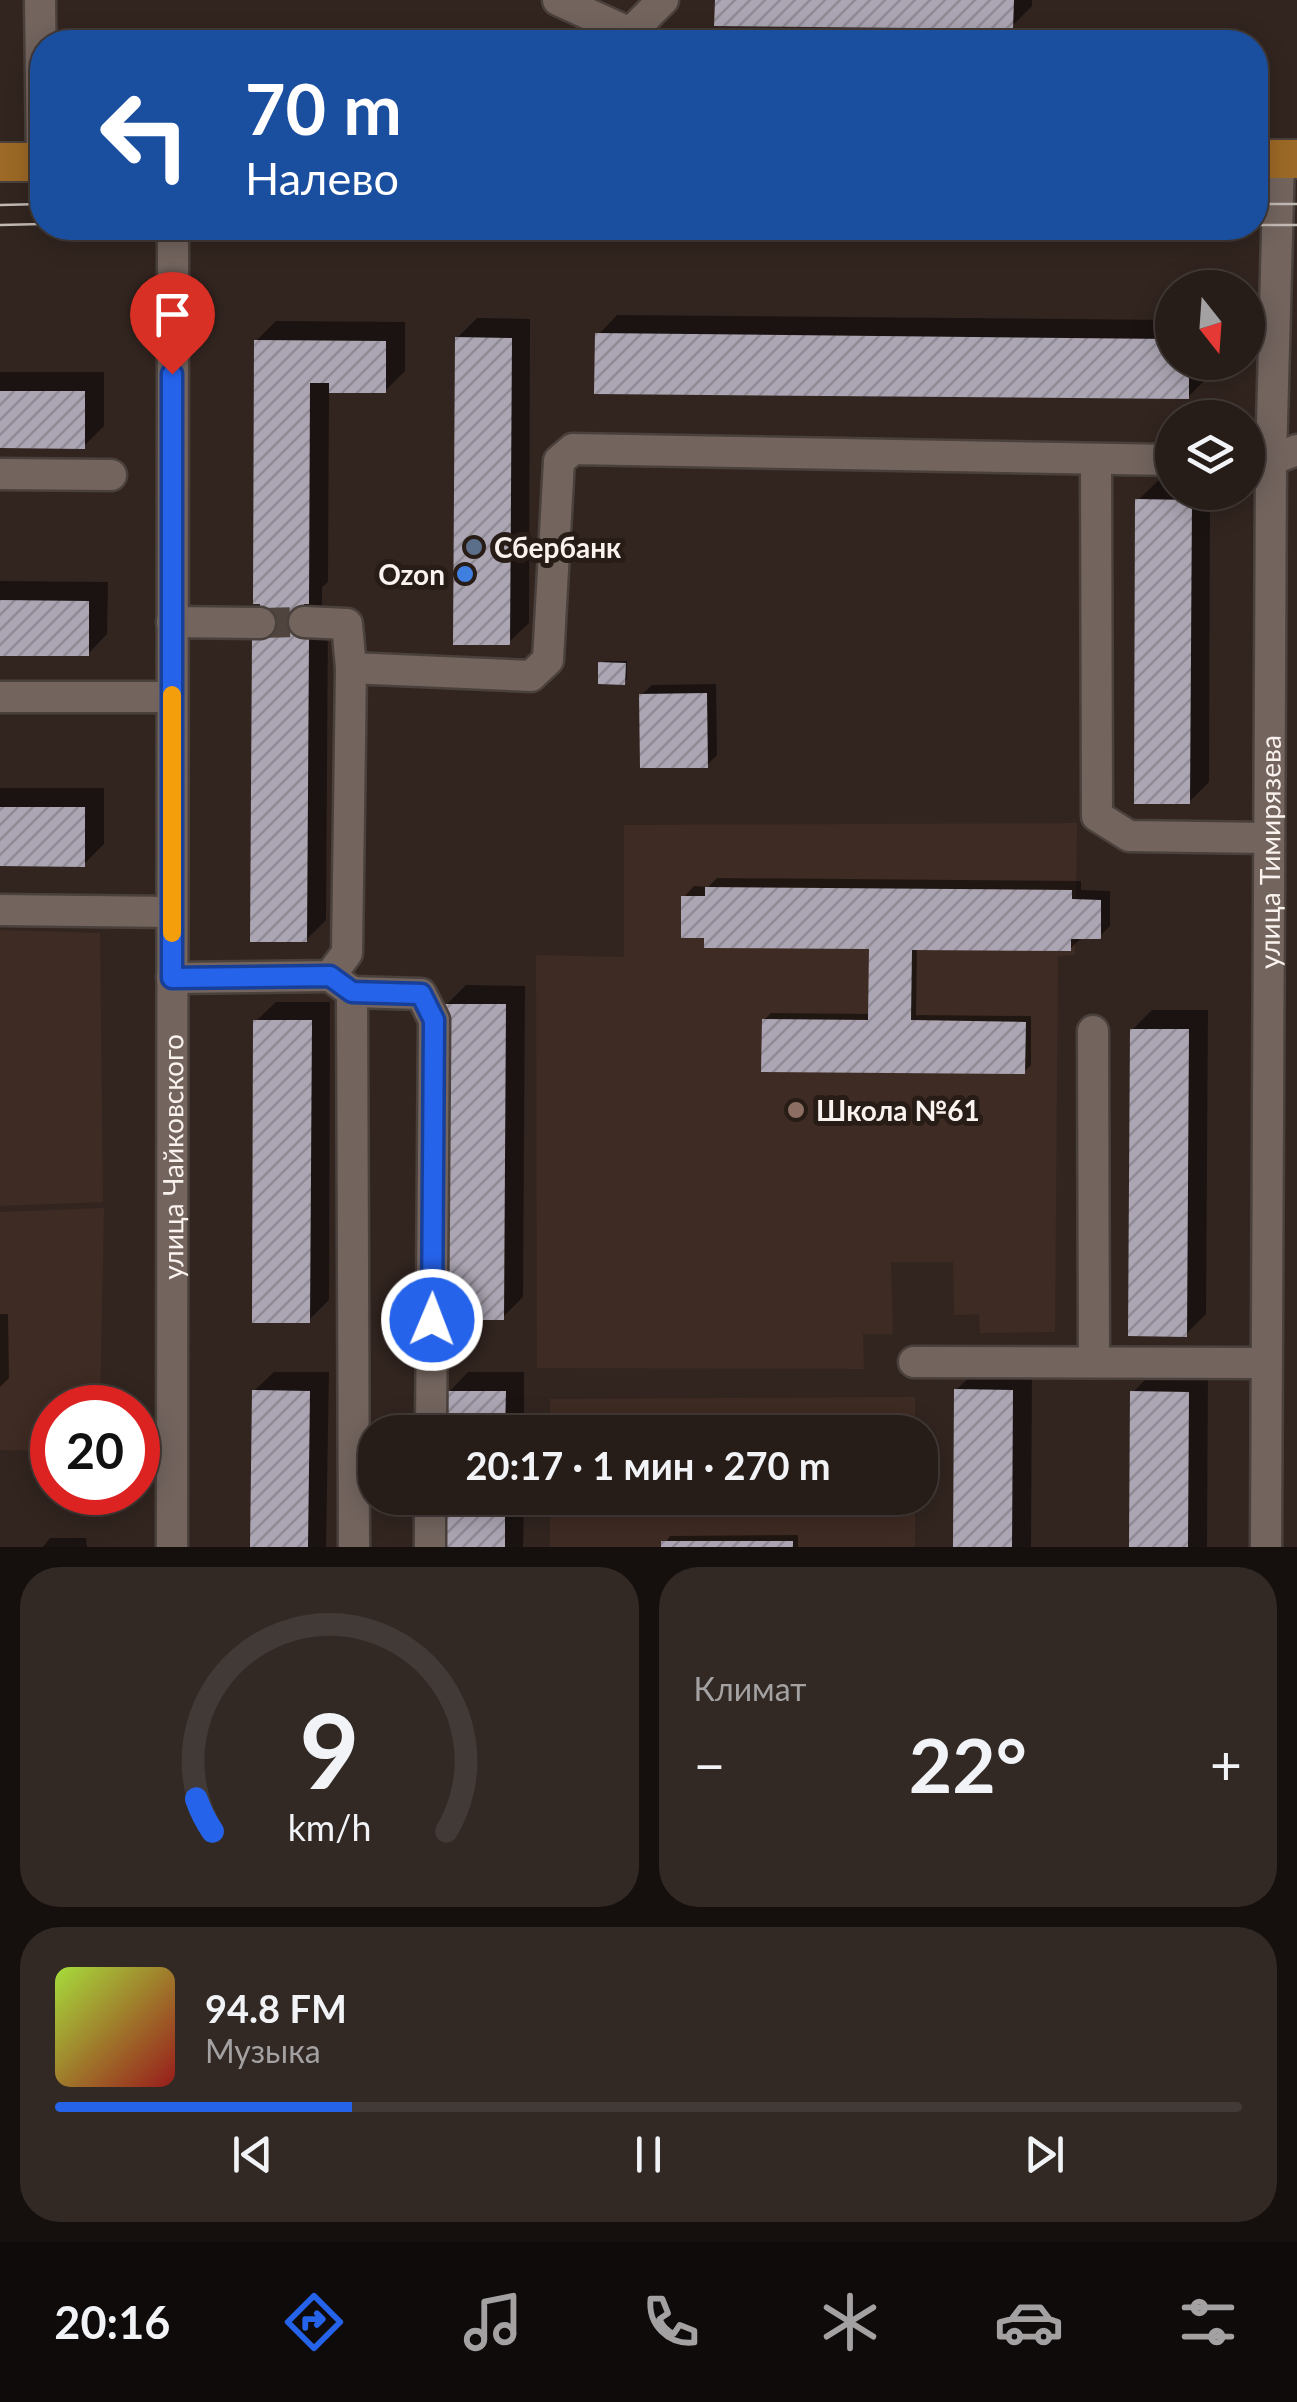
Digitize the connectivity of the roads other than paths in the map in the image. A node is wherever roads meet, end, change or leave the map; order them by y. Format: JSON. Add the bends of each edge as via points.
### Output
{"nodes":[{"id":1,"x":40,"y":0,"type":"edge"},
{"id":2,"x":558,"y":0,"type":"edge"},
{"id":3,"x":663,"y":0,"type":"edge"},
{"id":4,"x":40,"y":30,"type":"edge"},
{"id":5,"x":614,"y":30,"type":"edge"},
{"id":6,"x":636,"y":30,"type":"edge"},
{"id":7,"x":1277,"y":158,"type":"edge"},
{"id":8,"x":0,"y":162,"type":"edge"},
{"id":9,"x":30,"y":162,"type":"edge"},
{"id":10,"x":173,"y":240,"type":"edge"},
{"id":11,"x":1272,"y":457,"type":"edge"},
{"id":12,"x":1096,"y":460,"type":"junction"},
{"id":13,"x":1155,"y":460,"type":"edge"},
{"id":14,"x":0,"y":474,"type":"edge"},
{"id":15,"x":110,"y":475,"type":"dead end"},
{"id":16,"x":1284,"y":567,"type":"edge"},
{"id":17,"x":172,"y":622,"type":"junction"},
{"id":18,"x":260,"y":622,"type":"tunnel mouth"},
{"id":19,"x":304,"y":622,"type":"tunnel mouth"},
{"id":20,"x":351,"y":668,"type":"junction"},
{"id":21,"x":172,"y":697,"type":"junction"},
{"id":22,"x":0,"y":698,"type":"edge"},
{"id":23,"x":1267,"y":838,"type":"junction"},
{"id":24,"x":0,"y":910,"type":"edge"},
{"id":25,"x":172,"y":912,"type":"junction"},
{"id":26,"x":1283,"y":913,"type":"edge"},
{"id":27,"x":172,"y":978,"type":"junction"},
{"id":28,"x":341,"y":984,"type":"junction"},
{"id":29,"x":1093,"y":1031,"type":"dead end"},
{"id":30,"x":914,"y":1362,"type":"dead end"},
{"id":31,"x":1094,"y":1362,"type":"junction"},
{"id":32,"x":1265,"y":1363,"type":"junction"},
{"id":33,"x":430,"y":1415,"type":"edge"},
{"id":34,"x":430,"y":1515,"type":"edge"},
{"id":35,"x":172,"y":1547,"type":"edge"},
{"id":36,"x":354,"y":1547,"type":"edge"},
{"id":37,"x":430,"y":1547,"type":"edge"},
{"id":38,"x":1266,"y":1547,"type":"edge"}],
"edges":[{"from":1,"to":4,"type":"street"},
{"from":2,"to":5,"type":"street"},
{"from":3,"to":6,"type":"street"},
{"from":7,"to":11,"type":"street","name":"улица Тимирязева"},
{"from":8,"to":9,"type":"main road"},
{"from":10,"to":17,"type":"street","name":"улица Чайковского"},
{"from":11,"to":16,"type":"street","name":"улица Тимирязева"},
{"from":12,"to":13,"type":"street"},
{"from":12,"to":20,"type":"street","via":[[573,449],[559,461],[548,660],[531,676]]},
{"from":12,"to":23,"type":"street","via":[[1097,816],[1130,836]]},
{"from":14,"to":15,"type":"street"},
{"from":16,"to":23,"type":"street","name":"улица Тимирязева"},
{"from":17,"to":18,"type":"street"},
{"from":17,"to":21,"type":"street","name":"улица Чайковского"},
{"from":19,"to":20,"type":"street","via":[[347,624]]},
{"from":20,"to":28,"type":"street","via":[[347,953]]},
{"from":21,"to":22,"type":"street"},
{"from":21,"to":25,"type":"street","name":"улица Чайковского"},
{"from":23,"to":26,"type":"street","name":"улица Тимирязева"},
{"from":24,"to":25,"type":"street"},
{"from":25,"to":27,"type":"street","name":"улица Чайковского"},
{"from":26,"to":32,"type":"street","name":"улица Тимирязева"},
{"from":27,"to":28,"type":"street"},
{"from":27,"to":35,"type":"street","name":"улица Чайковского"},
{"from":28,"to":33,"type":"street","via":[[421,994],[434,1020]]},
{"from":28,"to":36,"type":"street"},
{"from":29,"to":31,"type":"street"},
{"from":30,"to":31,"type":"street"},
{"from":31,"to":32,"type":"street"},
{"from":32,"to":38,"type":"street","name":"улица Тимирязева"},
{"from":34,"to":37,"type":"street"}]}
